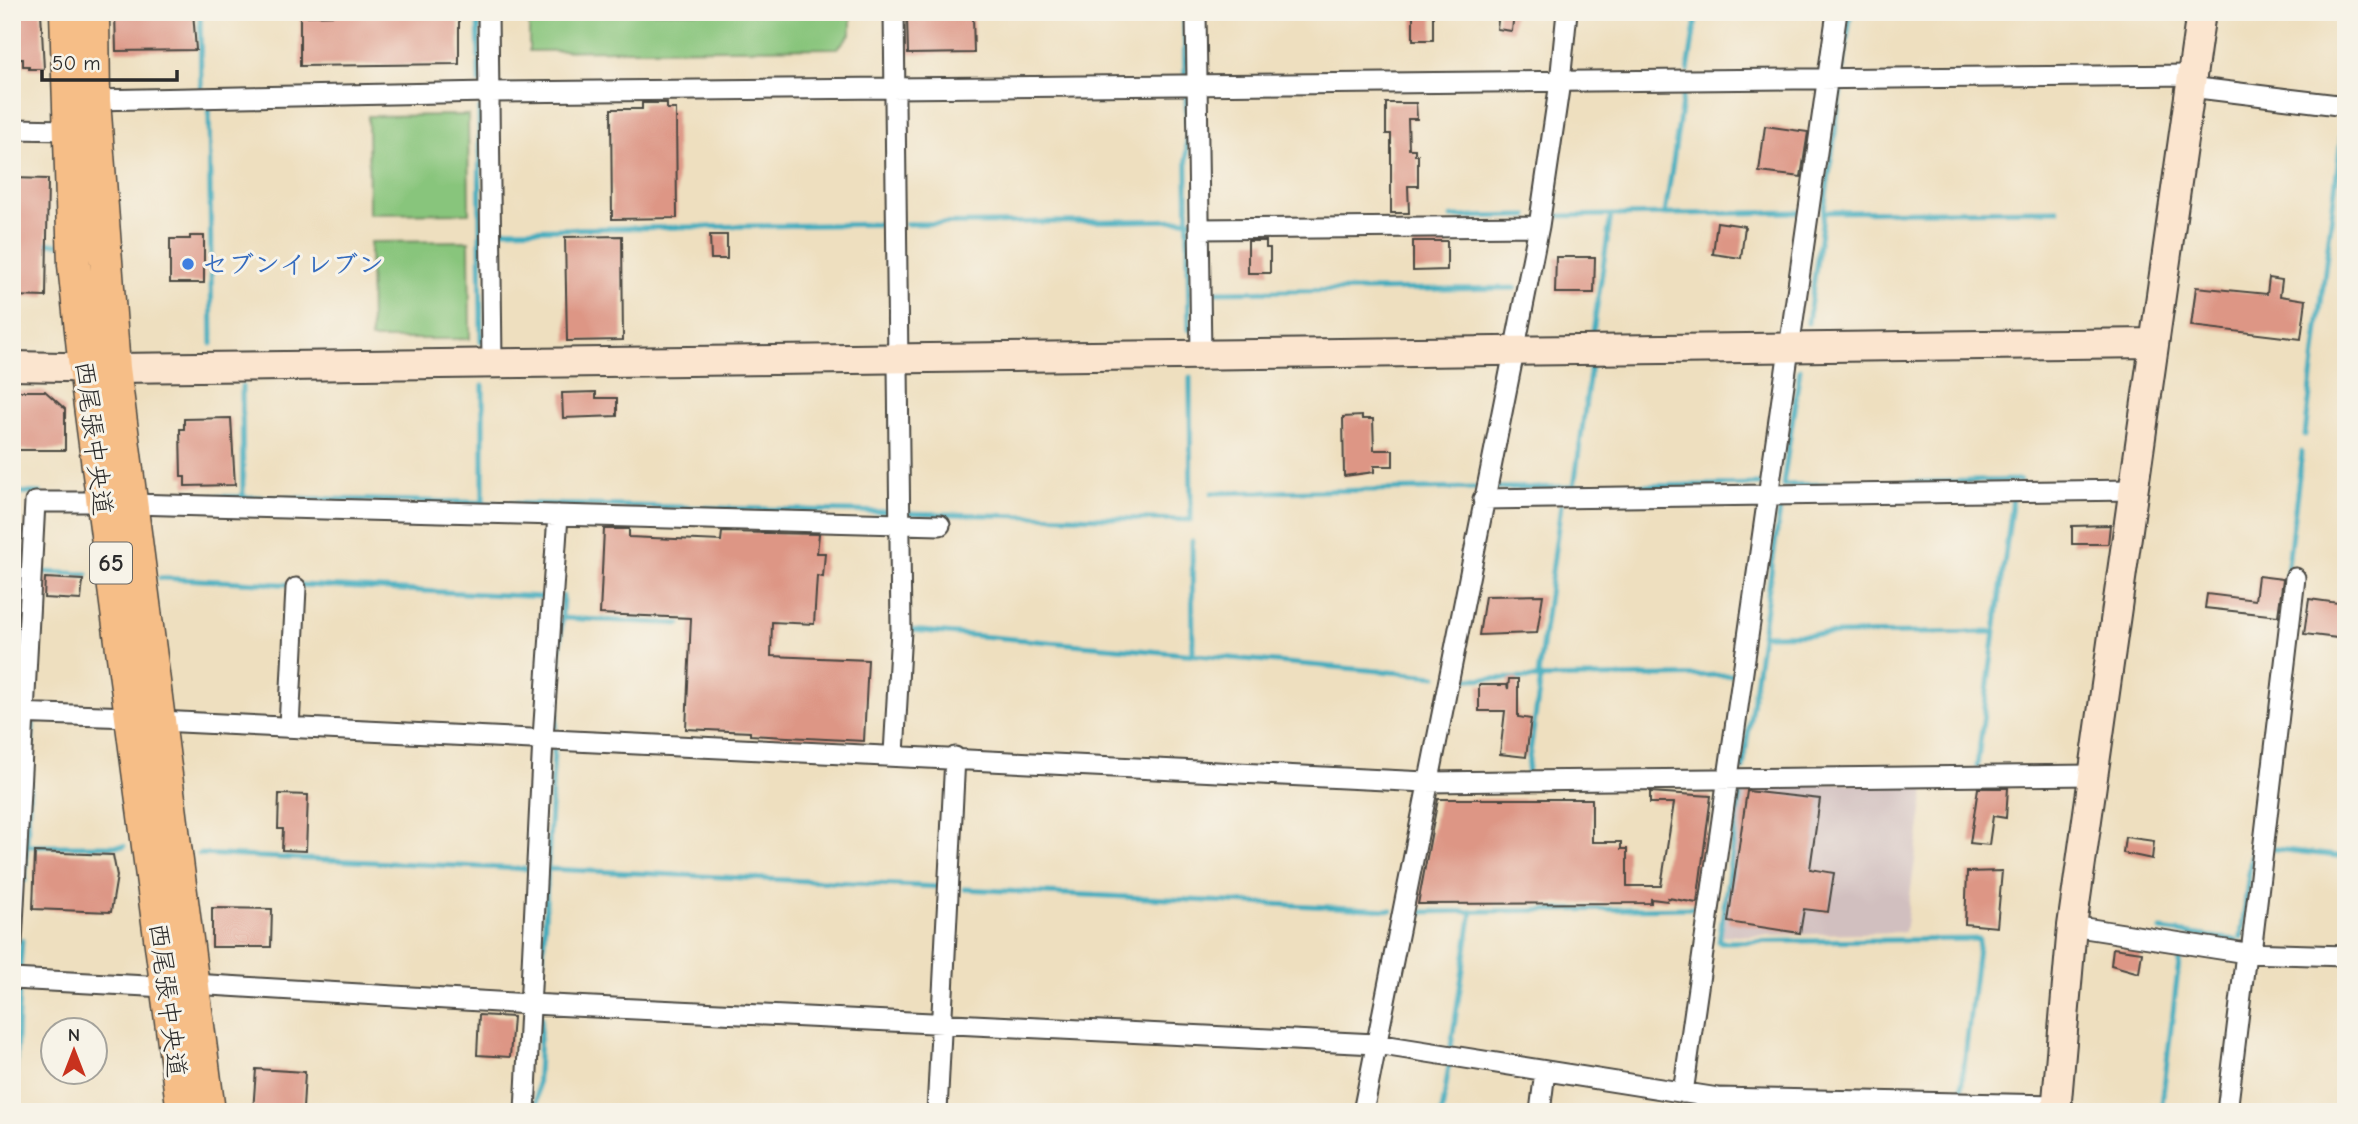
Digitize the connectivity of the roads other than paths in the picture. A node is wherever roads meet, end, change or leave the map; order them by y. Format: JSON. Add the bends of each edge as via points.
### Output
{"nodes":[{"id":1,"x":66,"y":12,"type":"edge"},
{"id":2,"x":93,"y":12,"type":"edge"},
{"id":3,"x":488,"y":12,"type":"edge"},
{"id":4,"x":894,"y":12,"type":"edge"},
{"id":5,"x":1196,"y":12,"type":"edge"},
{"id":6,"x":1567,"y":12,"type":"edge"},
{"id":7,"x":1837,"y":12,"type":"edge"},
{"id":8,"x":2201,"y":12,"type":"edge"},
{"id":9,"x":1827,"y":80,"type":"junction"},
{"id":10,"x":2191,"y":81,"type":"junction"},
{"id":11,"x":1560,"y":82,"type":"junction"},
{"id":12,"x":1197,"y":85,"type":"junction"},
{"id":13,"x":895,"y":88,"type":"junction"},
{"id":14,"x":489,"y":92,"type":"junction"},
{"id":15,"x":94,"y":100,"type":"junction"},
{"id":16,"x":2346,"y":106,"type":"edge"},
{"id":17,"x":12,"y":129,"type":"edge"},
{"id":18,"x":68,"y":130,"type":"junction"},
{"id":19,"x":1539,"y":226,"type":"junction"},
{"id":20,"x":1199,"y":229,"type":"junction"},
{"id":21,"x":2154,"y":343,"type":"junction"},
{"id":22,"x":1790,"y":347,"type":"junction"},
{"id":23,"x":1514,"y":350,"type":"junction"},
{"id":24,"x":1201,"y":354,"type":"junction"},
{"id":25,"x":898,"y":358,"type":"junction"},
{"id":26,"x":492,"y":363,"type":"junction"},
{"id":27,"x":12,"y":366,"type":"edge"},
{"id":28,"x":99,"y":368,"type":"junction"},
{"id":29,"x":2133,"y":490,"type":"junction"},
{"id":30,"x":1768,"y":494,"type":"junction"},
{"id":31,"x":1483,"y":499,"type":"junction"},
{"id":32,"x":117,"y":503,"type":"junction"},
{"id":33,"x":558,"y":515,"type":"junction"},
{"id":34,"x":899,"y":516,"type":"junction"},
{"id":35,"x":940,"y":525,"type":"dead end"},
{"id":36,"x":2295,"y":578,"type":"dead end"},
{"id":37,"x":296,"y":587,"type":"dead end"},
{"id":38,"x":18,"y":713,"type":"edge"},
{"id":39,"x":145,"y":719,"type":"junction"},
{"id":40,"x":289,"y":726,"type":"junction"},
{"id":41,"x":543,"y":738,"type":"junction"},
{"id":42,"x":894,"y":754,"type":"junction"},
{"id":43,"x":955,"y":757,"type":"junction"},
{"id":44,"x":2094,"y":775,"type":"junction"},
{"id":45,"x":1726,"y":780,"type":"junction"},
{"id":46,"x":1426,"y":782,"type":"junction"},
{"id":47,"x":2072,"y":926,"type":"junction"},
{"id":48,"x":12,"y":944,"type":"edge"},
{"id":49,"x":2248,"y":953,"type":"junction"},
{"id":50,"x":2346,"y":956,"type":"edge"},
{"id":51,"x":12,"y":979,"type":"edge"},
{"id":52,"x":180,"y":985,"type":"junction"},
{"id":53,"x":530,"y":1004,"type":"junction"},
{"id":54,"x":941,"y":1024,"type":"junction"},
{"id":55,"x":1376,"y":1044,"type":"junction"},
{"id":56,"x":1545,"y":1071,"type":"junction"},
{"id":57,"x":1683,"y":1093,"type":"junction"},
{"id":58,"x":1717,"y":1105,"type":"edge"},
{"id":59,"x":1954,"y":1107,"type":"edge"},
{"id":60,"x":2056,"y":1109,"type":"edge"},
{"id":61,"x":183,"y":1112,"type":"edge"},
{"id":62,"x":209,"y":1112,"type":"edge"},
{"id":63,"x":525,"y":1112,"type":"edge"},
{"id":64,"x":937,"y":1112,"type":"edge"},
{"id":65,"x":1363,"y":1112,"type":"edge"},
{"id":66,"x":1540,"y":1112,"type":"edge"},
{"id":67,"x":2227,"y":1112,"type":"edge"}],
"edges":[{"from":1,"to":18,"type":"main road","name":"西尾張中央道","number":"65"},
{"from":2,"to":15,"type":"main road","name":"西尾張中央道","number":"65"},
{"from":3,"to":14,"type":"street"},
{"from":4,"to":13,"type":"street"},
{"from":5,"to":12,"type":"street"},
{"from":6,"to":11,"type":"street"},
{"from":7,"to":9,"type":"street"},
{"from":8,"to":10,"type":"street"},
{"from":9,"to":10,"type":"street"},
{"from":9,"to":11,"type":"street"},
{"from":9,"to":22,"type":"street"},
{"from":10,"to":16,"type":"street"},
{"from":10,"to":21,"type":"street"},
{"from":11,"to":12,"type":"street"},
{"from":11,"to":19,"type":"street"},
{"from":12,"to":13,"type":"street"},
{"from":12,"to":20,"type":"street"},
{"from":13,"to":14,"type":"street"},
{"from":13,"to":25,"type":"street"},
{"from":14,"to":15,"type":"street"},
{"from":14,"to":26,"type":"street"},
{"from":15,"to":28,"type":"main road","name":"西尾張中央道","number":"65"},
{"from":17,"to":18,"type":"street"},
{"from":18,"to":28,"type":"main road","name":"西尾張中央道","number":"65","via":[[75,265]]},
{"from":19,"to":20,"type":"street"},
{"from":19,"to":23,"type":"street"},
{"from":20,"to":24,"type":"street"},
{"from":21,"to":22,"type":"street"},
{"from":21,"to":29,"type":"street"},
{"from":22,"to":23,"type":"street"},
{"from":22,"to":30,"type":"street"},
{"from":23,"to":24,"type":"street"},
{"from":23,"to":31,"type":"street"},
{"from":24,"to":25,"type":"street"},
{"from":25,"to":26,"type":"street"},
{"from":25,"to":34,"type":"street"},
{"from":26,"to":28,"type":"street"},
{"from":27,"to":28,"type":"street"},
{"from":28,"to":32,"type":"main road","name":"西尾張中央道","number":"65"},
{"from":29,"to":30,"type":"street"},
{"from":29,"to":44,"type":"street"},
{"from":30,"to":31,"type":"street"},
{"from":30,"to":45,"type":"street"},
{"from":31,"to":46,"type":"street"},
{"from":32,"to":33,"type":"street"},
{"from":32,"to":38,"type":"street","via":[[35,502]]},
{"from":32,"to":39,"type":"main road","name":"西尾張中央道","number":"65"},
{"from":33,"to":34,"type":"street"},
{"from":33,"to":41,"type":"street"},
{"from":34,"to":35,"type":"street"},
{"from":34,"to":42,"type":"street","via":[[901,630]]},
{"from":36,"to":49,"type":"street"},
{"from":37,"to":40,"type":"street"},
{"from":38,"to":39,"type":"street"},
{"from":38,"to":48,"type":"street"},
{"from":39,"to":40,"type":"street"},
{"from":39,"to":52,"type":"main road","name":"西尾張中央道","number":"65"},
{"from":40,"to":41,"type":"street"},
{"from":41,"to":42,"type":"street"},
{"from":41,"to":53,"type":"street"},
{"from":42,"to":43,"type":"street"},
{"from":43,"to":46,"type":"street"},
{"from":43,"to":54,"type":"street"},
{"from":44,"to":45,"type":"street"},
{"from":44,"to":47,"type":"street"},
{"from":45,"to":46,"type":"street"},
{"from":45,"to":57,"type":"street"},
{"from":46,"to":55,"type":"street"},
{"from":47,"to":49,"type":"street"},
{"from":47,"to":60,"type":"street"},
{"from":49,"to":50,"type":"street"},
{"from":49,"to":67,"type":"street"},
{"from":51,"to":52,"type":"street"},
{"from":52,"to":53,"type":"street"},
{"from":52,"to":61,"type":"main road","name":"西尾張中央道","number":"65"},
{"from":52,"to":62,"type":"main road","name":"西尾張中央道","number":"65"},
{"from":53,"to":54,"type":"street"},
{"from":53,"to":63,"type":"street"},
{"from":54,"to":55,"type":"street"},
{"from":54,"to":64,"type":"street"},
{"from":55,"to":56,"type":"street"},
{"from":55,"to":65,"type":"street"},
{"from":56,"to":57,"type":"street"},
{"from":56,"to":66,"type":"street"},
{"from":57,"to":58,"type":"street"},
{"from":58,"to":59,"type":"street"},
{"from":59,"to":60,"type":"street"}]}
